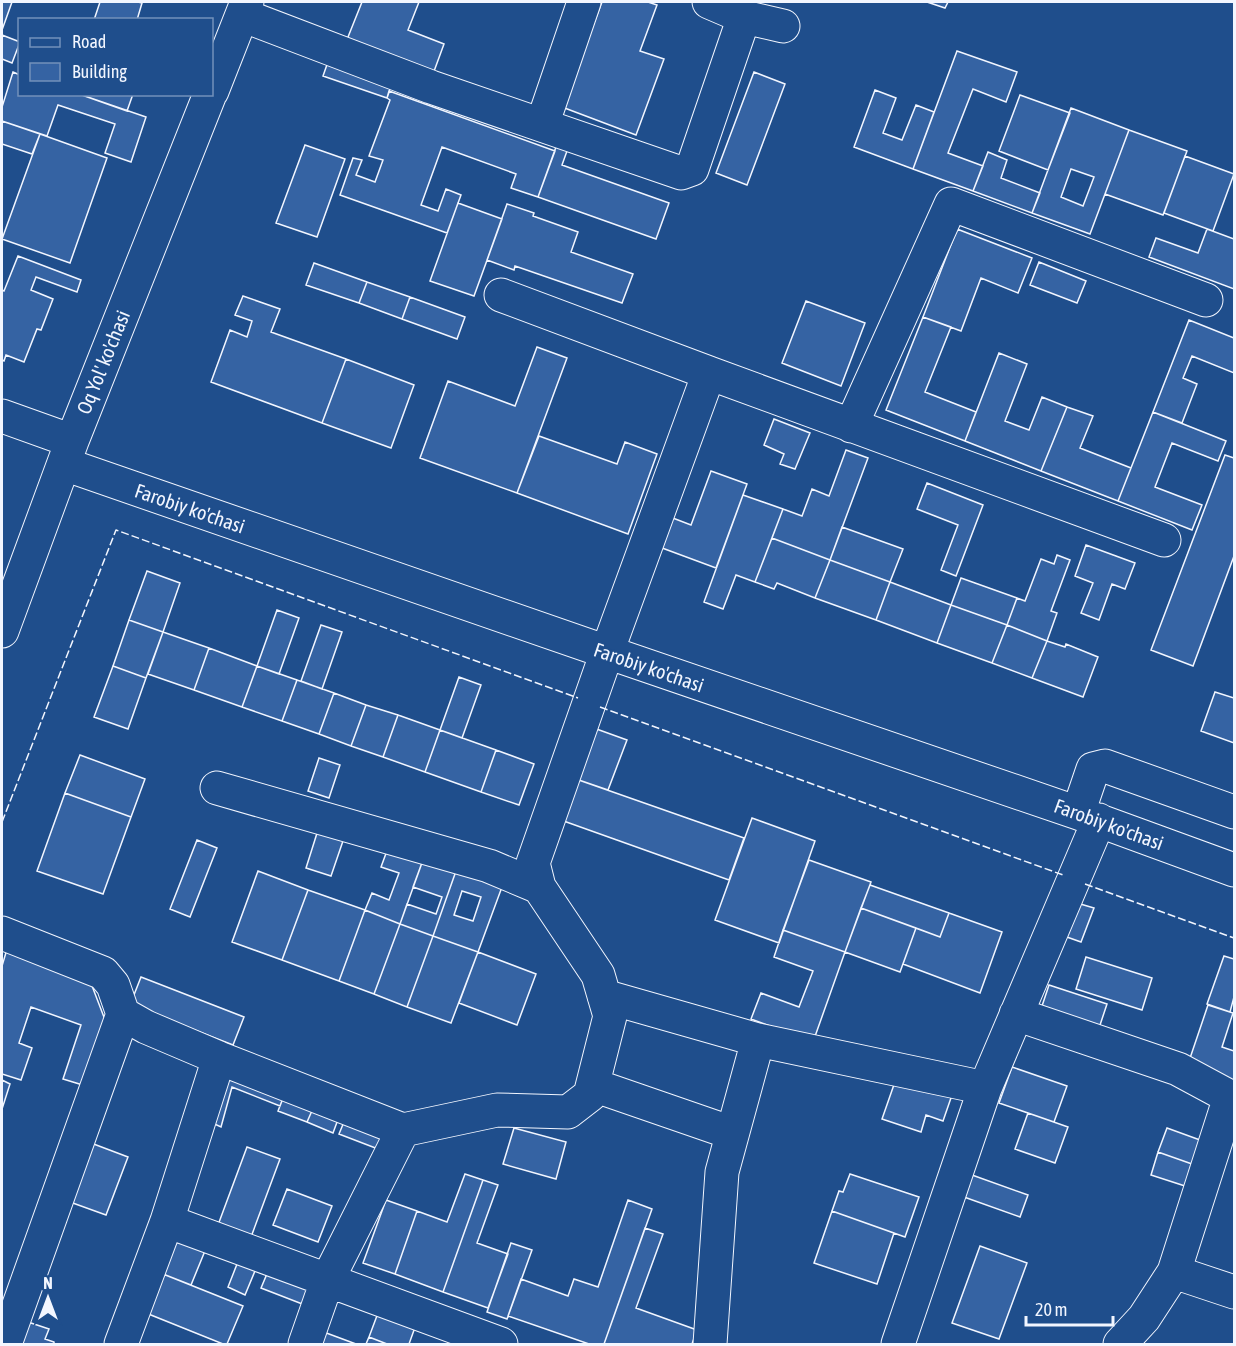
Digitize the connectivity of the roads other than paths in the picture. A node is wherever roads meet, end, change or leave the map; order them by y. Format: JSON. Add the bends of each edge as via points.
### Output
{"nodes":[{"id":1,"x":584,"y":2,"type":"edge"},
{"id":2,"x":709,"y":2,"type":"edge"},
{"id":3,"x":244,"y":8,"type":"edge"},
{"id":4,"x":744,"y":17,"type":"junction"},
{"id":5,"x":783,"y":26,"type":"dead end"},
{"id":6,"x":213,"y":88,"type":"edge"},
{"id":7,"x":210,"y":96,"type":"edge"},
{"id":8,"x":542,"y":125,"type":"junction"},
{"id":9,"x":501,"y":295,"type":"dead end"},
{"id":10,"x":1206,"y":300,"type":"dead end"},
{"id":11,"x":709,"y":373,"type":"junction"},
{"id":12,"x":2,"y":416,"type":"edge"},
{"id":13,"x":851,"y":426,"type":"junction"},
{"id":14,"x":68,"y":453,"type":"junction"},
{"id":15,"x":1164,"y":540,"type":"dead end"},
{"id":16,"x":2,"y":631,"type":"edge"},
{"id":17,"x":607,"y":652,"type":"junction"},
{"id":18,"x":217,"y":788,"type":"dead end"},
{"id":19,"x":1234,"y":812,"type":"edge"},
{"id":20,"x":1088,"y":817,"type":"junction"},
{"id":21,"x":1234,"y":870,"type":"edge"},
{"id":22,"x":538,"y":887,"type":"junction"},
{"id":23,"x":2,"y":933,"type":"edge"},
{"id":24,"x":604,"y":996,"type":"junction"},
{"id":25,"x":123,"y":1014,"type":"junction"},
{"id":26,"x":1016,"y":1014,"type":"junction"},
{"id":27,"x":758,"y":1040,"type":"junction"},
{"id":28,"x":219,"y":1058,"type":"junction"},
{"id":29,"x":593,"y":1084,"type":"junction"},
{"id":30,"x":985,"y":1088,"type":"junction"},
{"id":31,"x":1232,"y":1104,"type":"edge"},
{"id":32,"x":403,"y":1130,"type":"junction"},
{"id":33,"x":732,"y":1133,"type":"junction"},
{"id":34,"x":167,"y":1221,"type":"junction"},
{"id":35,"x":1174,"y":1272,"type":"junction"},
{"id":36,"x":327,"y":1281,"type":"junction"},
{"id":37,"x":1234,"y":1292,"type":"edge"},
{"id":38,"x":5,"y":1344,"type":"edge"},
{"id":39,"x":121,"y":1344,"type":"edge"},
{"id":40,"x":305,"y":1344,"type":"edge"},
{"id":41,"x":501,"y":1344,"type":"edge"},
{"id":42,"x":710,"y":1344,"type":"edge"},
{"id":43,"x":898,"y":1344,"type":"edge"},
{"id":44,"x":1120,"y":1344,"type":"edge"}],
"edges":[{"from":1,"to":8,"type":"street"},
{"from":2,"to":4,"type":"street"},
{"from":3,"to":6,"type":"street","name":"Oq Yol' ko'chasi"},
{"from":3,"to":8,"type":"street","via":[[431,87]]},
{"from":4,"to":5,"type":"street"},
{"from":4,"to":8,"type":"street","via":[[693,169],[681,173]]},
{"from":7,"to":14,"type":"street","name":"Oq Yol' ko'chasi"},
{"from":9,"to":11,"type":"street"},
{"from":10,"to":13,"type":"street","via":[[951,204]]},
{"from":11,"to":13,"type":"street"},
{"from":11,"to":17,"type":"street"},
{"from":12,"to":14,"type":"street","name":"Farobiy ko'chasi"},
{"from":13,"to":15,"type":"street"},
{"from":14,"to":16,"type":"street","name":"Oq Yol' ko'chasi"},
{"from":14,"to":17,"type":"street","name":"Farobiy ko'chasi"},
{"from":17,"to":20,"type":"street","name":"Farobiy ko'chasi"},
{"from":17,"to":22,"type":"street","via":[[533,863]]},
{"from":18,"to":22,"type":"street","via":[[489,866]]},
{"from":19,"to":20,"type":"street","via":[[1105,766],[1093,769]]},
{"from":20,"to":21,"type":"street","name":"Farobiy ko'chasi"},
{"from":20,"to":26,"type":"street"},
{"from":22,"to":24,"type":"street","via":[[598,975]]},
{"from":23,"to":25,"type":"street","via":[[103,973],[113,985]]},
{"from":24,"to":27,"type":"street"},
{"from":24,"to":29,"type":"street","via":[[610,1016]]},
{"from":25,"to":28,"type":"street"},
{"from":25,"to":38,"type":"street"},
{"from":26,"to":30,"type":"street"},
{"from":26,"to":31,"type":"street","via":[[1178,1070]]},
{"from":27,"to":30,"type":"street"},
{"from":27,"to":33,"type":"street"},
{"from":28,"to":32,"type":"street"},
{"from":28,"to":34,"type":"street"},
{"from":29,"to":32,"type":"street","via":[[590,1095],[568,1112],[497,1110]]},
{"from":29,"to":33,"type":"street"},
{"from":30,"to":43,"type":"street"},
{"from":31,"to":35,"type":"street"},
{"from":32,"to":36,"type":"street"},
{"from":33,"to":42,"type":"street","via":[[722,1172]]},
{"from":34,"to":36,"type":"street"},
{"from":34,"to":39,"type":"street"},
{"from":35,"to":37,"type":"street"},
{"from":35,"to":44,"type":"street","via":[[1144,1318]]},
{"from":36,"to":40,"type":"street"},
{"from":36,"to":41,"type":"street"}]}
